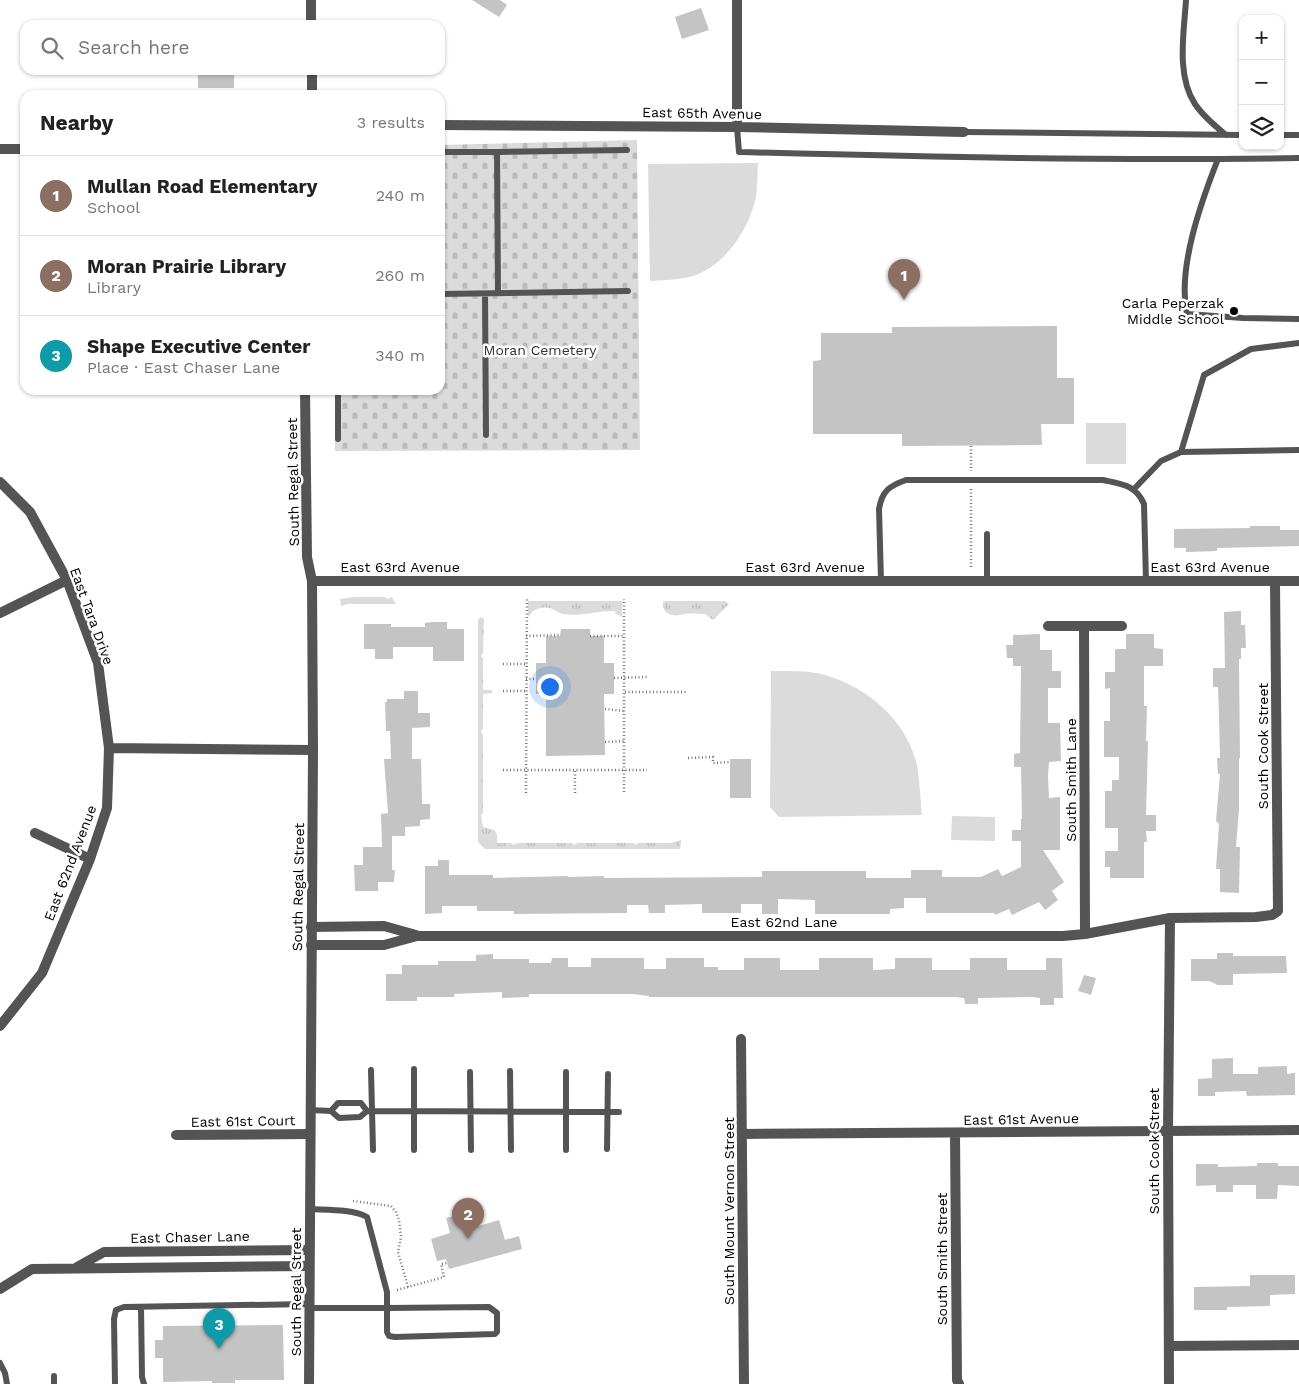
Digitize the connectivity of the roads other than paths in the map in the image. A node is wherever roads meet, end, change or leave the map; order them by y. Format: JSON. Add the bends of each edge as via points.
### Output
{"nodes":[{"id":1,"x":311,"y":0,"type":"edge"},
{"id":2,"x":737,"y":0,"type":"edge"},
{"id":3,"x":1186,"y":0,"type":"edge"},
{"id":4,"x":312,"y":20,"type":"edge"},
{"id":5,"x":312,"y":75,"type":"edge"},
{"id":6,"x":312,"y":90,"type":"edge"},
{"id":7,"x":445,"y":125,"type":"edge"},
{"id":8,"x":737,"y":127,"type":"junction"},
{"id":9,"x":964,"y":132,"type":"joint"},
{"id":10,"x":1226,"y":135,"type":"junction"},
{"id":11,"x":1239,"y":135,"type":"edge"},
{"id":12,"x":1284,"y":135,"type":"edge"},
{"id":13,"x":1299,"y":135,"type":"edge"},
{"id":14,"x":20,"y":149,"type":"edge"},
{"id":15,"x":0,"y":150,"type":"edge"},
{"id":16,"x":627,"y":150,"type":"dead end"},
{"id":17,"x":445,"y":152,"type":"edge"},
{"id":18,"x":497,"y":152,"type":"junction"},
{"id":19,"x":1299,"y":158,"type":"edge"},
{"id":20,"x":1218,"y":159,"type":"junction"},
{"id":21,"x":628,"y":291,"type":"dead end"},
{"id":22,"x":498,"y":293,"type":"junction"},
{"id":23,"x":445,"y":294,"type":"edge"},
{"id":24,"x":484,"y":294,"type":"junction"},
{"id":25,"x":1299,"y":319,"type":"edge"},
{"id":26,"x":1299,"y":343,"type":"edge"},
{"id":27,"x":305,"y":395,"type":"edge"},
{"id":28,"x":338,"y":395,"type":"edge"},
{"id":29,"x":486,"y":435,"type":"dead end"},
{"id":30,"x":338,"y":439,"type":"dead end"},
{"id":31,"x":1299,"y":450,"type":"edge"},
{"id":32,"x":1180,"y":452,"type":"junction"},
{"id":33,"x":0,"y":482,"type":"edge"},
{"id":34,"x":1134,"y":489,"type":"junction"},
{"id":35,"x":987,"y":534,"type":"dead end"},
{"id":36,"x":67,"y":580,"type":"junction"},
{"id":37,"x":312,"y":581,"type":"junction"},
{"id":38,"x":881,"y":581,"type":"junction"},
{"id":39,"x":987,"y":581,"type":"junction"},
{"id":40,"x":1146,"y":581,"type":"junction"},
{"id":41,"x":1275,"y":581,"type":"junction"},
{"id":42,"x":1299,"y":581,"type":"edge"},
{"id":43,"x":0,"y":613,"type":"edge"},
{"id":44,"x":1048,"y":626,"type":"dead end"},
{"id":45,"x":1084,"y":626,"type":"junction"},
{"id":46,"x":1122,"y":626,"type":"dead end"},
{"id":47,"x":109,"y":748,"type":"junction"},
{"id":48,"x":313,"y":750,"type":"junction"},
{"id":49,"x":35,"y":833,"type":"dead end"},
{"id":50,"x":90,"y":859,"type":"junction"},
{"id":51,"x":1170,"y":918,"type":"junction"},
{"id":52,"x":312,"y":927,"type":"junction"},
{"id":53,"x":1085,"y":934,"type":"junction"},
{"id":54,"x":417,"y":936,"type":"junction"},
{"id":55,"x":311,"y":945,"type":"junction"},
{"id":56,"x":0,"y":1026,"type":"edge"},
{"id":57,"x":741,"y":1038,"type":"dead end"},
{"id":58,"x":414,"y":1069,"type":"dead end"},
{"id":59,"x":371,"y":1070,"type":"dead end"},
{"id":60,"x":510,"y":1070,"type":"dead end"},
{"id":61,"x":470,"y":1072,"type":"dead end"},
{"id":62,"x":566,"y":1072,"type":"dead end"},
{"id":63,"x":608,"y":1074,"type":"dead end"},
{"id":64,"x":310,"y":1110,"type":"junction"},
{"id":65,"x":332,"y":1110,"type":"junction"},
{"id":66,"x":370,"y":1111,"type":"junction"},
{"id":67,"x":414,"y":1111,"type":"junction"},
{"id":68,"x":471,"y":1111,"type":"junction"},
{"id":69,"x":511,"y":1111,"type":"junction"},
{"id":70,"x":566,"y":1111,"type":"junction"},
{"id":71,"x":608,"y":1112,"type":"junction"},
{"id":72,"x":619,"y":1112,"type":"dead end"},
{"id":73,"x":1299,"y":1130,"type":"edge"},
{"id":74,"x":1168,"y":1131,"type":"junction"},
{"id":75,"x":955,"y":1133,"type":"junction"},
{"id":76,"x":310,"y":1134,"type":"junction"},
{"id":77,"x":742,"y":1134,"type":"junction"},
{"id":78,"x":176,"y":1135,"type":"dead end"},
{"id":79,"x":607,"y":1149,"type":"dead end"},
{"id":80,"x":373,"y":1150,"type":"dead end"},
{"id":81,"x":414,"y":1150,"type":"dead end"},
{"id":82,"x":471,"y":1150,"type":"dead end"},
{"id":83,"x":511,"y":1150,"type":"dead end"},
{"id":84,"x":566,"y":1150,"type":"dead end"},
{"id":85,"x":310,"y":1209,"type":"junction"},
{"id":86,"x":309,"y":1250,"type":"junction"},
{"id":87,"x":309,"y":1266,"type":"junction"},
{"id":88,"x":75,"y":1268,"type":"junction"},
{"id":89,"x":0,"y":1289,"type":"edge"},
{"id":90,"x":309,"y":1306,"type":"junction"},
{"id":91,"x":141,"y":1307,"type":"junction"},
{"id":92,"x":387,"y":1308,"type":"junction"},
{"id":93,"x":1299,"y":1345,"type":"edge"},
{"id":94,"x":1169,"y":1346,"type":"junction"},
{"id":95,"x":0,"y":1363,"type":"edge"},
{"id":96,"x":54,"y":1376,"type":"dead end"},
{"id":97,"x":6,"y":1384,"type":"edge"},
{"id":98,"x":54,"y":1384,"type":"edge"},
{"id":99,"x":115,"y":1384,"type":"edge"},
{"id":100,"x":144,"y":1384,"type":"edge"},
{"id":101,"x":309,"y":1384,"type":"edge"},
{"id":102,"x":744,"y":1384,"type":"edge"},
{"id":103,"x":959,"y":1384,"type":"edge"},
{"id":104,"x":1169,"y":1384,"type":"edge"}],
"edges":[{"from":1,"to":4,"type":"street"},
{"from":2,"to":8,"type":"street"},
{"from":3,"to":10,"type":"lane","via":[[1183,45],[1188,88],[1206,118]]},
{"from":5,"to":6,"type":"street"},
{"from":7,"to":8,"type":"street","name":"East 65th Avenue"},
{"from":8,"to":9,"type":"street","name":"East 65th Avenue"},
{"from":8,"to":20,"type":"lane","via":[[739,152]]},
{"from":9,"to":10,"type":"lane"},
{"from":10,"to":11,"type":"lane"},
{"from":12,"to":13,"type":"lane"},
{"from":14,"to":15,"type":"street"},
{"from":16,"to":18,"type":"lane"},
{"from":17,"to":18,"type":"lane"},
{"from":18,"to":22,"type":"lane"},
{"from":19,"to":20,"type":"lane"},
{"from":20,"to":25,"type":"lane","via":[[1202,199],[1186,269],[1187,314]]},
{"from":21,"to":22,"type":"lane"},
{"from":22,"to":24,"type":"lane"},
{"from":23,"to":24,"type":"lane"},
{"from":24,"to":29,"type":"lane"},
{"from":26,"to":32,"type":"lane","via":[[1251,349],[1204,375]]},
{"from":27,"to":37,"type":"street","name":"South Regal Street","via":[[307,557]]},
{"from":28,"to":30,"type":"lane"},
{"from":31,"to":32,"type":"lane"},
{"from":32,"to":34,"type":"lane","via":[[1161,461]]},
{"from":33,"to":36,"type":"street","name":"East Tara Drive","via":[[30,512]]},
{"from":34,"to":38,"type":"lane","via":[[1103,480],[906,480],[893,484],[880,498]]},
{"from":34,"to":40,"type":"lane","via":[[1144,504]]},
{"from":35,"to":39,"type":"lane"},
{"from":36,"to":43,"type":"street"},
{"from":36,"to":47,"type":"street","name":"East Tara Drive","via":[[98,663]]},
{"from":37,"to":38,"type":"street","name":"East 63rd Avenue"},
{"from":37,"to":48,"type":"street","name":"South Regal Street"},
{"from":38,"to":39,"type":"street","name":"East 63rd Avenue"},
{"from":39,"to":40,"type":"street","name":"East 63rd Avenue"},
{"from":40,"to":41,"type":"street","name":"East 63rd Avenue"},
{"from":41,"to":42,"type":"street","name":"East 63rd Avenue"},
{"from":41,"to":51,"type":"street","name":"South Cook Street","via":[[1278,911],[1256,918]]},
{"from":44,"to":45,"type":"street"},
{"from":45,"to":46,"type":"street"},
{"from":45,"to":53,"type":"street","name":"South Smith Lane"},
{"from":47,"to":48,"type":"street"},
{"from":47,"to":50,"type":"street","name":"East 62nd Avenue","via":[[107,808]]},
{"from":48,"to":52,"type":"street","name":"South Regal Street"},
{"from":49,"to":50,"type":"street"},
{"from":50,"to":56,"type":"street","name":"East 62nd Avenue","via":[[42,973]]},
{"from":51,"to":53,"type":"street","name":"East 62nd Lane"},
{"from":51,"to":74,"type":"street","name":"South Cook Street"},
{"from":52,"to":54,"type":"street","name":"East 62nd Lane","via":[[384,926]]},
{"from":52,"to":55,"type":"street","name":"South Regal Street"},
{"from":53,"to":54,"type":"street","name":"East 62nd Lane"},
{"from":54,"to":55,"type":"street","name":"East 62nd Lane","via":[[384,945]]},
{"from":55,"to":64,"type":"street","name":"South Regal Street"},
{"from":57,"to":77,"type":"street","name":"South Mount Vernon Street"},
{"from":58,"to":67,"type":"lane"},
{"from":59,"to":66,"type":"lane"},
{"from":60,"to":69,"type":"lane"},
{"from":61,"to":68,"type":"lane"},
{"from":62,"to":70,"type":"lane"},
{"from":63,"to":71,"type":"lane"},
{"from":64,"to":65,"type":"lane"},
{"from":64,"to":76,"type":"street","name":"South Regal Street"},
{"from":65,"to":66,"type":"lane","via":[[338,1104],[360,1103]]},
{"from":65,"to":66,"type":"lane","via":[[339,1118],[360,1117]]},
{"from":66,"to":67,"type":"lane"},
{"from":66,"to":80,"type":"lane"},
{"from":67,"to":68,"type":"lane"},
{"from":67,"to":81,"type":"lane"},
{"from":68,"to":69,"type":"lane"},
{"from":68,"to":82,"type":"lane"},
{"from":69,"to":70,"type":"lane"},
{"from":69,"to":83,"type":"lane"},
{"from":70,"to":71,"type":"lane"},
{"from":70,"to":84,"type":"lane"},
{"from":71,"to":72,"type":"lane"},
{"from":71,"to":79,"type":"lane"},
{"from":73,"to":74,"type":"street","name":"East 61st Avenue"},
{"from":74,"to":75,"type":"street","name":"East 61st Avenue"},
{"from":74,"to":94,"type":"street","name":"South Cook Street"},
{"from":75,"to":77,"type":"street","name":"East 61st Avenue"},
{"from":75,"to":103,"type":"street","name":"South Smith Street","via":[[956,1380]]},
{"from":76,"to":78,"type":"street","name":"East 61st Court"},
{"from":76,"to":85,"type":"street","name":"South Regal Street"},
{"from":77,"to":102,"type":"street","name":"South Mount Vernon Street"},
{"from":85,"to":86,"type":"street","name":"South Regal Street"},
{"from":85,"to":92,"type":"lane","via":[[352,1212],[367,1217],[387,1292]]},
{"from":86,"to":87,"type":"street","name":"South Regal Street"},
{"from":86,"to":88,"type":"street","name":"East Chaser Lane","via":[[104,1252]]},
{"from":87,"to":88,"type":"street","name":"East Chaser Lane"},
{"from":87,"to":90,"type":"street","name":"South Regal Street"},
{"from":88,"to":89,"type":"street","name":"East Chaser Lane","via":[[32,1269]]},
{"from":90,"to":91,"type":"lane"},
{"from":90,"to":92,"type":"lane"},
{"from":90,"to":101,"type":"street","name":"South Regal Street"},
{"from":91,"to":99,"type":"lane","via":[[116,1310]]},
{"from":91,"to":100,"type":"lane"},
{"from":92,"to":92,"type":"lane","via":[[489,1307],[497,1313],[497,1332],[488,1336],[389,1336],[386,1332]]},
{"from":93,"to":94,"type":"street"},
{"from":94,"to":104,"type":"street","name":"South Cook Street"},
{"from":95,"to":97,"type":"lane"},
{"from":96,"to":98,"type":"lane"}]}
